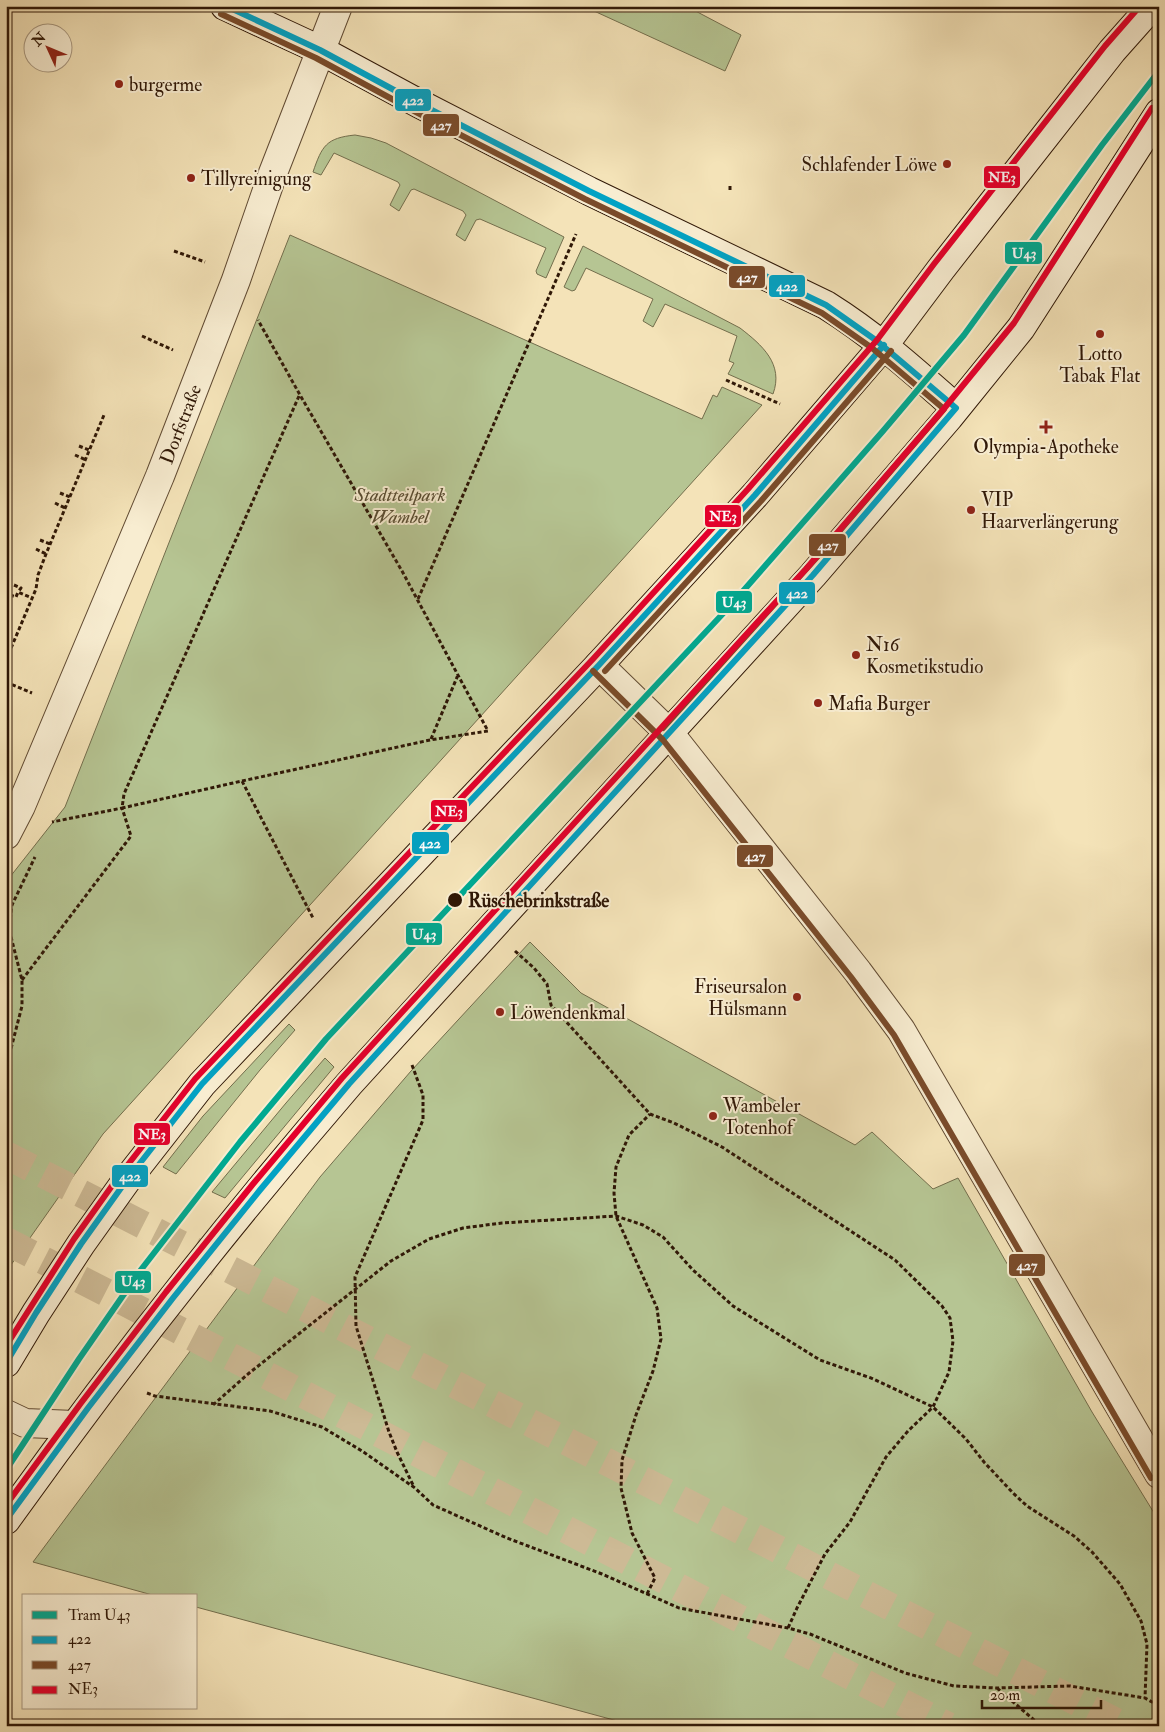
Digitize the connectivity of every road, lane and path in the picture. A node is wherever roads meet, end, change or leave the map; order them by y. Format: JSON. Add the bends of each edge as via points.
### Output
{"nodes":[{"id":1,"x":225,"y":6,"type":"edge"},
{"id":2,"x":338,"y":6,"type":"edge"},
{"id":3,"x":1152,"y":6,"type":"edge"},
{"id":4,"x":320,"y":50,"type":"junction"},
{"id":5,"x":1159,"y":113,"type":"edge"},
{"id":6,"x":730,"y":184,"type":"dead end"},
{"id":7,"x":730,"y":190,"type":"dead end"},
{"id":8,"x":576,"y":234,"type":"dead end"},
{"id":9,"x":174,"y":251,"type":"dead end"},
{"id":10,"x":210,"y":264,"type":"dead end"},
{"id":11,"x":236,"y":280,"type":"junction"},
{"id":12,"x":142,"y":336,"type":"dead end"},
{"id":13,"x":884,"y":345,"type":"junction"},
{"id":14,"x":178,"y":352,"type":"dead end"},
{"id":15,"x":726,"y":380,"type":"dead end"},
{"id":16,"x":300,"y":395,"type":"junction"},
{"id":17,"x":780,"y":404,"type":"dead end"},
{"id":18,"x":956,"y":408,"type":"junction"},
{"id":19,"x":104,"y":415,"type":"dead end"},
{"id":20,"x":78,"y":446,"type":"dead end"},
{"id":21,"x":89,"y":450,"type":"junction"},
{"id":22,"x":75,"y":455,"type":"dead end"},
{"id":23,"x":86,"y":460,"type":"junction"},
{"id":24,"x":60,"y":492,"type":"dead end"},
{"id":25,"x":70,"y":497,"type":"junction"},
{"id":26,"x":55,"y":503,"type":"dead end"},
{"id":27,"x":65,"y":508,"type":"junction"},
{"id":28,"x":40,"y":540,"type":"dead end"},
{"id":29,"x":50,"y":544,"type":"junction"},
{"id":30,"x":36,"y":549,"type":"dead end"},
{"id":31,"x":46,"y":554,"type":"junction"},
{"id":32,"x":14,"y":585,"type":"dead end"},
{"id":33,"x":18,"y":592,"type":"junction"},
{"id":34,"x":10,"y":595,"type":"dead end"},
{"id":35,"x":32,"y":598,"type":"junction"},
{"id":36,"x":418,"y":600,"type":"junction"},
{"id":37,"x":6,"y":645,"type":"edge"},
{"id":38,"x":12,"y":647,"type":"junction"},
{"id":39,"x":6,"y":660,"type":"edge"},
{"id":40,"x":599,"y":664,"type":"junction"},
{"id":41,"x":458,"y":675,"type":"junction"},
{"id":42,"x":6,"y":682,"type":"edge"},
{"id":43,"x":40,"y":696,"type":"dead end"},
{"id":44,"x":670,"y":734,"type":"junction"},
{"id":45,"x":430,"y":740,"type":"junction"},
{"id":46,"x":242,"y":780,"type":"junction"},
{"id":47,"x":122,"y":808,"type":"junction"},
{"id":48,"x":48,"y":830,"type":"dead end"},
{"id":49,"x":6,"y":835,"type":"edge"},
{"id":50,"x":39,"y":848,"type":"dead end"},
{"id":51,"x":314,"y":918,"type":"dead end"},
{"id":52,"x":7,"y":928,"type":"edge"},
{"id":53,"x":519,"y":954,"type":"dead end"},
{"id":54,"x":22,"y":980,"type":"junction"},
{"id":55,"x":411,"y":1063,"type":"dead end"},
{"id":56,"x":6,"y":1068,"type":"edge"},
{"id":57,"x":650,"y":1114,"type":"junction"},
{"id":58,"x":616,"y":1216,"type":"junction"},
{"id":59,"x":355,"y":1291,"type":"junction"},
{"id":60,"x":6,"y":1363,"type":"edge"},
{"id":61,"x":147,"y":1393,"type":"dead end"},
{"id":62,"x":213,"y":1404,"type":"junction"},
{"id":63,"x":933,"y":1407,"type":"junction"},
{"id":64,"x":6,"y":1414,"type":"edge"},
{"id":65,"x":74,"y":1425,"type":"junction"},
{"id":66,"x":1159,"y":1474,"type":"edge"},
{"id":67,"x":415,"y":1488,"type":"junction"},
{"id":68,"x":6,"y":1520,"type":"edge"},
{"id":69,"x":648,"y":1594,"type":"junction"},
{"id":70,"x":788,"y":1628,"type":"junction"},
{"id":71,"x":996,"y":1688,"type":"junction"},
{"id":72,"x":1145,"y":1698,"type":"junction"},
{"id":73,"x":1159,"y":1706,"type":"edge"},
{"id":74,"x":1041,"y":1726,"type":"edge"}],
"edges":[{"from":1,"to":4,"type":"main road"},
{"from":2,"to":4,"type":"main road","name":"Dorfstraße"},
{"from":3,"to":13,"type":"main road","via":[[1112,51]]},
{"from":4,"to":11,"type":"main road","name":"Dorfstraße"},
{"from":4,"to":13,"type":"main road","via":[[588,191],[826,305]]},
{"from":5,"to":18,"type":"main road","via":[[1021,328]]},
{"from":6,"to":7,"type":"path"},
{"from":8,"to":36,"type":"path"},
{"from":9,"to":10,"type":"path"},
{"from":11,"to":16,"type":"path"},
{"from":11,"to":49,"type":"main road","name":"Dorfstraße","via":[[160,476]]},
{"from":12,"to":14,"type":"path"},
{"from":13,"to":18,"type":"main road"},
{"from":13,"to":40,"type":"main road","via":[[755,495]]},
{"from":15,"to":17,"type":"path"},
{"from":16,"to":36,"type":"path"},
{"from":16,"to":47,"type":"path","via":[[161,707],[124,794]]},
{"from":18,"to":44,"type":"main road","via":[[825,562]]},
{"from":19,"to":21,"type":"path"},
{"from":20,"to":21,"type":"path"},
{"from":21,"to":23,"type":"path"},
{"from":22,"to":23,"type":"path"},
{"from":23,"to":25,"type":"path"},
{"from":24,"to":25,"type":"path"},
{"from":25,"to":27,"type":"path"},
{"from":26,"to":27,"type":"path"},
{"from":27,"to":29,"type":"path"},
{"from":28,"to":29,"type":"path"},
{"from":29,"to":31,"type":"path"},
{"from":30,"to":31,"type":"path"},
{"from":31,"to":35,"type":"path"},
{"from":32,"to":33,"type":"path","via":[[21,588]]},
{"from":33,"to":34,"type":"path","via":[[16,597]]},
{"from":33,"to":35,"type":"path"},
{"from":35,"to":38,"type":"path"},
{"from":36,"to":41,"type":"path"},
{"from":37,"to":38,"type":"path"},
{"from":38,"to":39,"type":"path"},
{"from":40,"to":44,"type":"main road"},
{"from":40,"to":60,"type":"main road","via":[[202,1084],[81,1244]]},
{"from":41,"to":45,"type":"path"},
{"from":41,"to":45,"type":"path","via":[[488,731]]},
{"from":42,"to":43,"type":"path"},
{"from":44,"to":65,"type":"main road","via":[[330,1106],[255,1195]]},
{"from":44,"to":66,"type":"main road","via":[[901,1030]]},
{"from":45,"to":46,"type":"path"},
{"from":46,"to":47,"type":"path"},
{"from":46,"to":51,"type":"path"},
{"from":47,"to":48,"type":"path","via":[[52,821]]},
{"from":47,"to":54,"type":"path","via":[[131,836]]},
{"from":50,"to":52,"type":"path","via":[[12,905]]},
{"from":52,"to":54,"type":"path"},
{"from":53,"to":57,"type":"path","via":[[547,984],[551,1006]]},
{"from":54,"to":56,"type":"path","via":[[22,1006]]},
{"from":55,"to":59,"type":"path","via":[[423,1094],[423,1120],[354,1277]]},
{"from":57,"to":58,"type":"path","via":[[629,1135],[616,1167]]},
{"from":57,"to":63,"type":"path","via":[[722,1147],[896,1260],[942,1306],[950,1318],[953,1341],[949,1372]]},
{"from":58,"to":59,"type":"path","via":[[463,1228],[429,1239],[406,1252]]},
{"from":58,"to":63,"type":"path","via":[[643,1225],[663,1237],[733,1306],[820,1360],[872,1378]]},
{"from":58,"to":69,"type":"path","via":[[657,1308],[661,1339],[622,1460],[621,1488],[632,1533],[655,1578]]},
{"from":59,"to":62,"type":"path"},
{"from":59,"to":67,"type":"path","via":[[356,1326],[389,1432]]},
{"from":61,"to":62,"type":"path"},
{"from":62,"to":67,"type":"path","via":[[270,1411],[322,1427]]},
{"from":63,"to":70,"type":"path","via":[[886,1457],[850,1522],[825,1554]]},
{"from":63,"to":72,"type":"path","via":[[1027,1506],[1074,1536],[1120,1584],[1141,1621],[1147,1644]]},
{"from":64,"to":65,"type":"main road","via":[[25,1423]]},
{"from":65,"to":68,"type":"main road"},
{"from":67,"to":69,"type":"path","via":[[433,1505]]},
{"from":69,"to":70,"type":"path","via":[[679,1608]]},
{"from":70,"to":71,"type":"path","via":[[905,1673],[954,1686]]},
{"from":71,"to":72,"type":"path","via":[[1070,1686]]},
{"from":71,"to":74,"type":"path"},
{"from":72,"to":73,"type":"path"}]}
